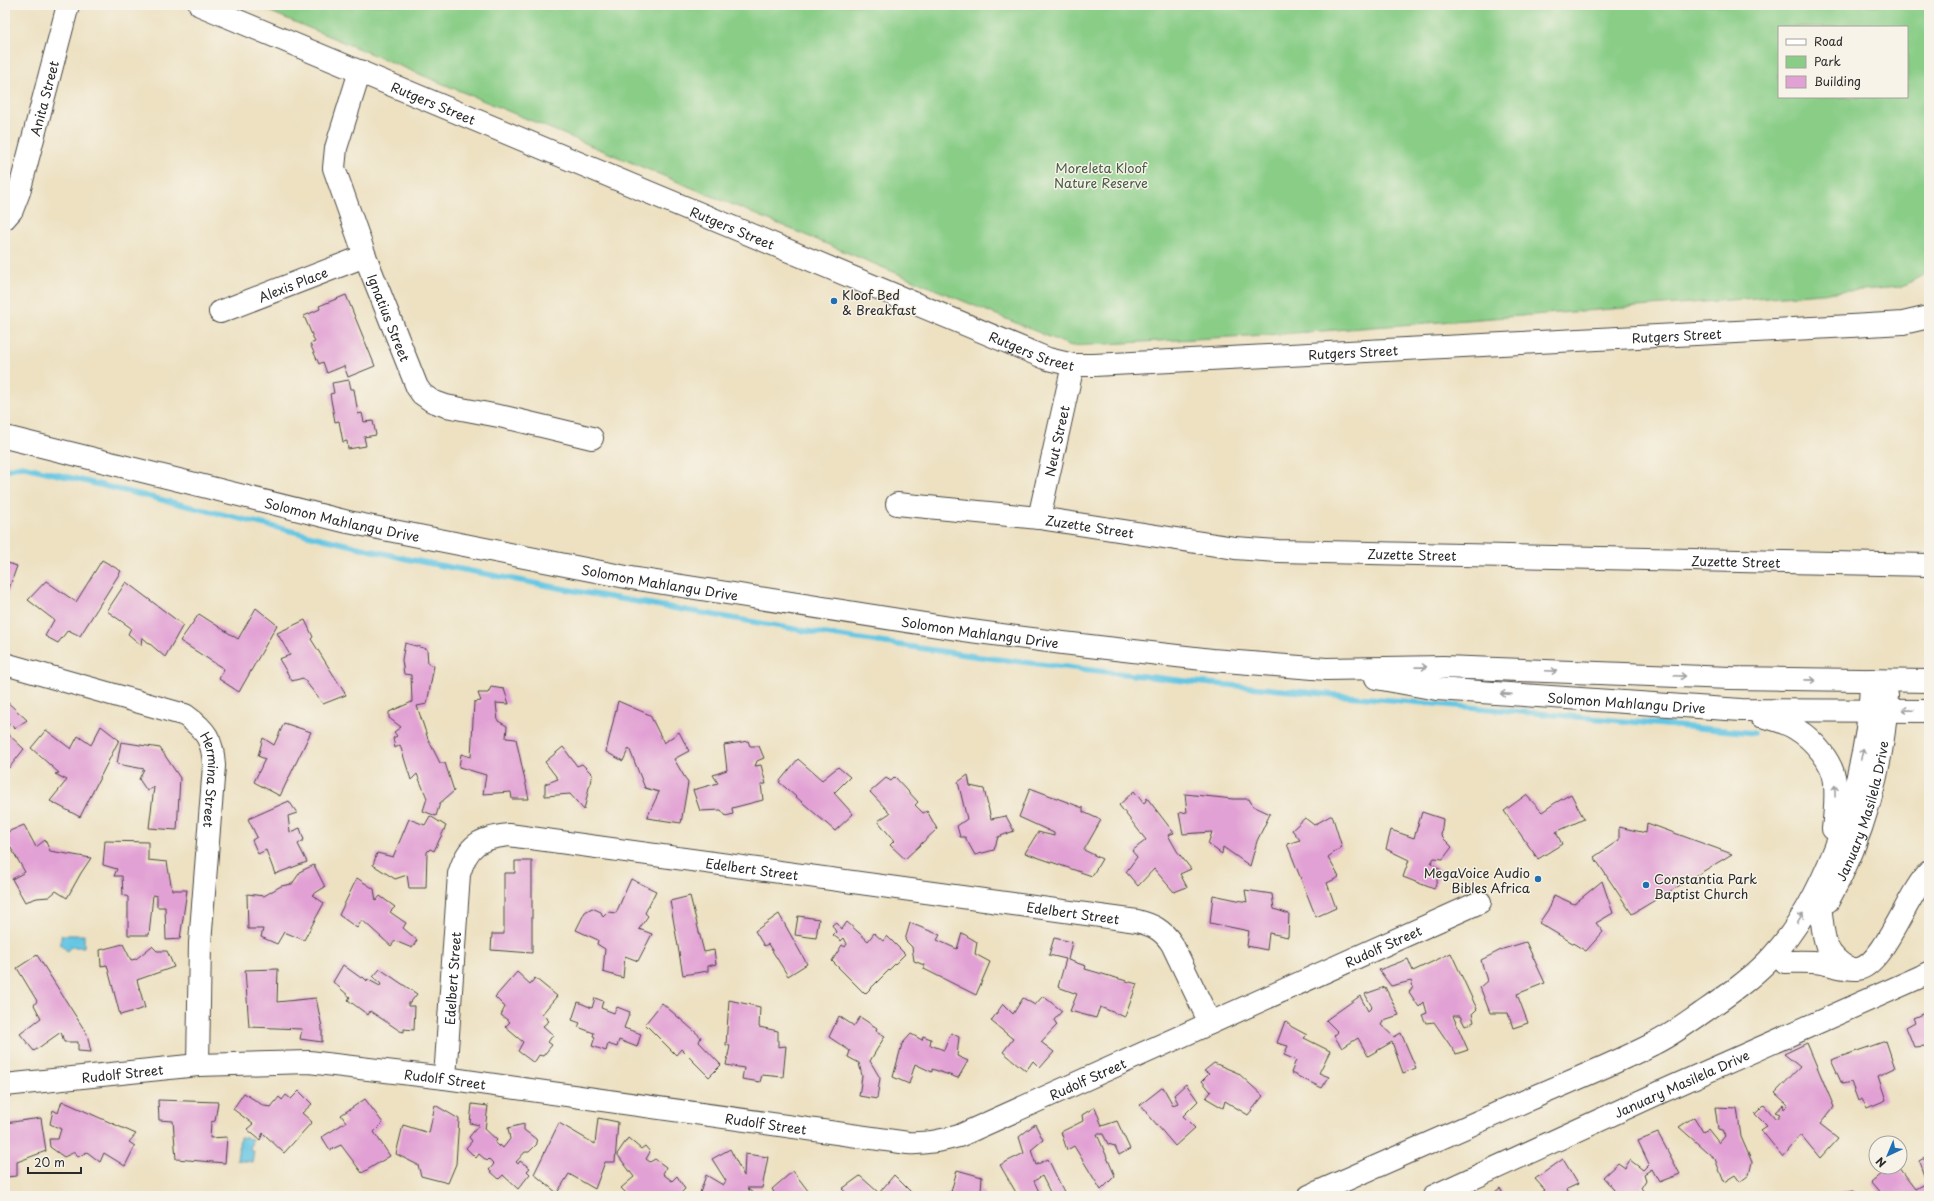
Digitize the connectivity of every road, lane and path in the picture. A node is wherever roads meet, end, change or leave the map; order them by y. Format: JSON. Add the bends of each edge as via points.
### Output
{"nodes":[{"id":1,"x":68,"y":5,"type":"edge"},
{"id":2,"x":200,"y":5,"type":"edge"},
{"id":3,"x":360,"y":71,"type":"junction"},
{"id":4,"x":5,"y":218,"type":"edge"},
{"id":5,"x":365,"y":256,"type":"junction"},
{"id":6,"x":220,"y":312,"type":"dead end"},
{"id":7,"x":1929,"y":316,"type":"edge"},
{"id":8,"x":1073,"y":364,"type":"junction"},
{"id":9,"x":5,"y":437,"type":"edge"},
{"id":10,"x":592,"y":438,"type":"dead end"},
{"id":11,"x":897,"y":504,"type":"dead end"},
{"id":12,"x":1039,"y":518,"type":"junction"},
{"id":13,"x":1929,"y":565,"type":"edge"},
{"id":14,"x":5,"y":664,"type":"edge"},
{"id":15,"x":1326,"y":669,"type":"junction"},
{"id":16,"x":1879,"y":681,"type":"junction"},
{"id":17,"x":1929,"y":681,"type":"edge"},
{"id":18,"x":1879,"y":709,"type":"junction"},
{"id":19,"x":1741,"y":710,"type":"junction"},
{"id":20,"x":1929,"y":711,"type":"edge"},
{"id":21,"x":1826,"y":871,"type":"junction"},
{"id":22,"x":1929,"y":872,"type":"edge"},
{"id":23,"x":1480,"y":902,"type":"dead end"},
{"id":24,"x":1821,"y":913,"type":"junction"},
{"id":25,"x":1785,"y":962,"type":"junction"},
{"id":26,"x":1848,"y":968,"type":"junction"},
{"id":27,"x":1929,"y":973,"type":"edge"},
{"id":28,"x":1210,"y":1023,"type":"junction"},
{"id":29,"x":1656,"y":1043,"type":"junction"},
{"id":30,"x":198,"y":1065,"type":"junction"},
{"id":31,"x":444,"y":1078,"type":"junction"},
{"id":32,"x":5,"y":1085,"type":"edge"},
{"id":33,"x":1309,"y":1196,"type":"edge"},
{"id":34,"x":1434,"y":1196,"type":"edge"}],
"edges":[{"from":1,"to":4,"type":"street","name":"Anita Street","via":[[19,192],[12,210]]},
{"from":2,"to":3,"type":"street","name":"Rutgers Street"},
{"from":3,"to":5,"type":"street","name":"Ignatius Street","via":[[336,148],[334,168]]},
{"from":3,"to":8,"type":"street","name":"Rutgers Street","via":[[1040,356]]},
{"from":5,"to":6,"type":"street","name":"Alexis Place"},
{"from":5,"to":10,"type":"street","name":"Ignatius Street","via":[[411,376],[422,394],[446,406]]},
{"from":7,"to":8,"type":"street","name":"Rutgers Street","via":[[1903,323],[1851,326],[1094,365]]},
{"from":8,"to":12,"type":"street","name":"Neut Street"},
{"from":9,"to":15,"type":"street","name":"Solomon Mahlangu Drive","via":[[348,522],[631,578],[963,630],[1212,660]]},
{"from":11,"to":12,"type":"street","name":"Zuzette Street"},
{"from":12,"to":13,"type":"street","name":"Zuzette Street","via":[[1235,548],[1278,551]]},
{"from":14,"to":30,"type":"street","name":"Hermina Street","via":[[185,715],[205,732],[210,741],[214,751],[214,766],[200,944]]},
{"from":15,"to":16,"type":"street","name":"Solomon Mahlangu Drive","one_way":true,"via":[[1443,667]]},
{"from":19,"to":15,"type":"street","name":"Solomon Mahlangu Drive","one_way":true,"via":[[1437,689]]},
{"from":16,"to":17,"type":"street","name":"Solomon Mahlangu Drive"},
{"from":16,"to":18,"type":"street","name":"January Masilela Drive"},
{"from":18,"to":19,"type":"street","name":"Solomon Mahlangu Drive"},
{"from":20,"to":18,"type":"street","name":"Solomon Mahlangu Drive","one_way":true},
{"from":21,"to":18,"type":"street","name":"January Masilela Drive","one_way":true,"via":[[1844,825]]},
{"from":18,"to":24,"type":"street","name":"January Masilela Drive","via":[[1880,756],[1864,818],[1848,862]]},
{"from":21,"to":19,"type":"street","one_way":true,"via":[[1835,805],[1835,781],[1826,759],[1796,728]]},
{"from":29,"to":21,"type":"street","name":"January Masilela Drive","one_way":true,"via":[[1738,988],[1768,961],[1790,935]]},
{"from":22,"to":26,"type":"street","via":[[1876,957],[1858,969]]},
{"from":23,"to":28,"type":"street","name":"Rudolf Street"},
{"from":24,"to":25,"type":"street","name":"January Masilela Drive"},
{"from":24,"to":26,"type":"street","via":[[1826,946],[1835,959]]},
{"from":25,"to":26,"type":"street","via":[[1811,962]]},
{"from":25,"to":29,"type":"street","name":"January Masilela Drive","via":[[1744,999],[1709,1023]]},
{"from":27,"to":34,"type":"street","name":"January Masilela Drive"},
{"from":28,"to":31,"type":"street","name":"Rudolf Street","via":[[959,1136],[922,1144]]},
{"from":28,"to":31,"type":"street","name":"Edelbert Street","via":[[1172,944],[1166,935],[1152,924],[509,835],[490,837],[476,844],[464,858],[459,874]]},
{"from":29,"to":33,"type":"street","name":"January Masilela Drive"},
{"from":30,"to":31,"type":"street","name":"Rudolf Street","via":[[309,1062]]},
{"from":30,"to":32,"type":"street","name":"Rudolf Street"}]}
